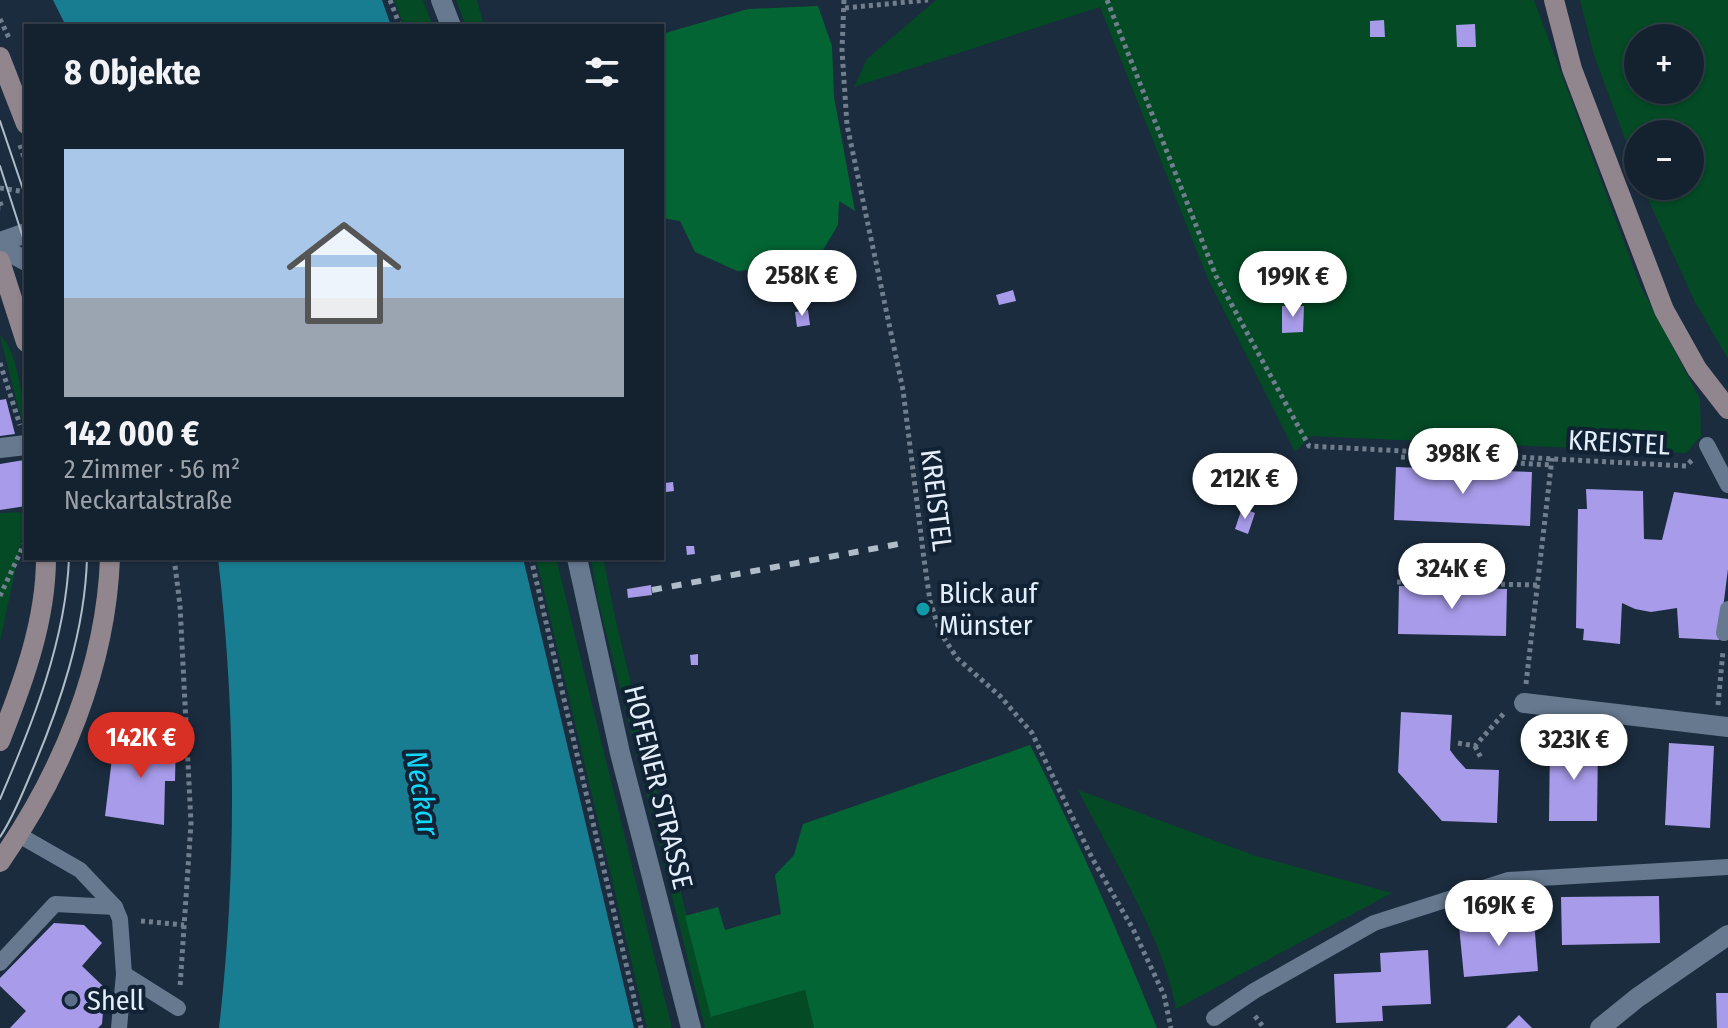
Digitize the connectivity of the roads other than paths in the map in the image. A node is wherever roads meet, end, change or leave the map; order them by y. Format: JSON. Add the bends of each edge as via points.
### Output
{"nodes":[{"id":1,"x":441,"y":0,"type":"edge"},
{"id":2,"x":1554,"y":0,"type":"edge"},
{"id":3,"x":450,"y":24,"type":"edge"},
{"id":4,"x":0,"y":57,"type":"edge"},
{"id":5,"x":24,"y":119,"type":"edge"},
{"id":6,"x":24,"y":234,"type":"edge"},
{"id":7,"x":0,"y":244,"type":"edge"},
{"id":8,"x":24,"y":260,"type":"edge"},
{"id":9,"x":0,"y":261,"type":"edge"},
{"id":10,"x":22,"y":309,"type":"edge"},
{"id":11,"x":1728,"y":409,"type":"edge"},
{"id":12,"x":24,"y":439,"type":"edge"},
{"id":13,"x":1707,"y":445,"type":"road end"},
{"id":14,"x":0,"y":448,"type":"edge"},
{"id":15,"x":1728,"y":485,"type":"edge"},
{"id":16,"x":46,"y":560,"type":"edge"},
{"id":17,"x":110,"y":560,"type":"edge"},
{"id":18,"x":577,"y":560,"type":"edge"},
{"id":19,"x":1728,"y":609,"type":"edge"},
{"id":20,"x":1724,"y":633,"type":"road end"},
{"id":21,"x":1525,"y":696,"type":"road end"},
{"id":22,"x":1722,"y":727,"type":"edge"},
{"id":23,"x":0,"y":741,"type":"edge"},
{"id":24,"x":19,"y":835,"type":"junction"},
{"id":25,"x":0,"y":862,"type":"edge"},
{"id":26,"x":1728,"y":867,"type":"edge"},
{"id":27,"x":118,"y":913,"type":"junction"},
{"id":28,"x":1728,"y":935,"type":"edge"},
{"id":29,"x":0,"y":963,"type":"edge"},
{"id":30,"x":124,"y":974,"type":"junction"},
{"id":31,"x":178,"y":1008,"type":"road end"},
{"id":32,"x":1214,"y":1018,"type":"dead end"},
{"id":33,"x":119,"y":1028,"type":"edge"},
{"id":34,"x":691,"y":1028,"type":"edge"},
{"id":35,"x":1600,"y":1028,"type":"edge"}],
"edges":[{"from":1,"to":3,"type":"street"},
{"from":2,"to":11,"type":"main road","via":[[1572,69],[1664,310],[1697,369]]},
{"from":4,"to":5,"type":"main road"},
{"from":6,"to":7,"type":"street"},
{"from":7,"to":8,"type":"street"},
{"from":9,"to":10,"type":"main road"},
{"from":12,"to":14,"type":"street"},
{"from":13,"to":15,"type":"lane"},
{"from":16,"to":23,"type":"main road","via":[[34,644]]},
{"from":17,"to":24,"type":"main road","via":[[109,589],[86,697]]},
{"from":18,"to":34,"type":"street","name":"HOFENER STRASSE","via":[[620,753]]},
{"from":19,"to":20,"type":"lane"},
{"from":21,"to":22,"type":"street"},
{"from":24,"to":25,"type":"main road"},
{"from":24,"to":27,"type":"lane","via":[[80,870]]},
{"from":26,"to":32,"type":"lane","via":[[1508,880],[1374,923]]},
{"from":27,"to":29,"type":"lane","via":[[55,904]]},
{"from":27,"to":30,"type":"lane"},
{"from":28,"to":35,"type":"street"},
{"from":30,"to":31,"type":"lane"},
{"from":30,"to":33,"type":"lane"}]}
